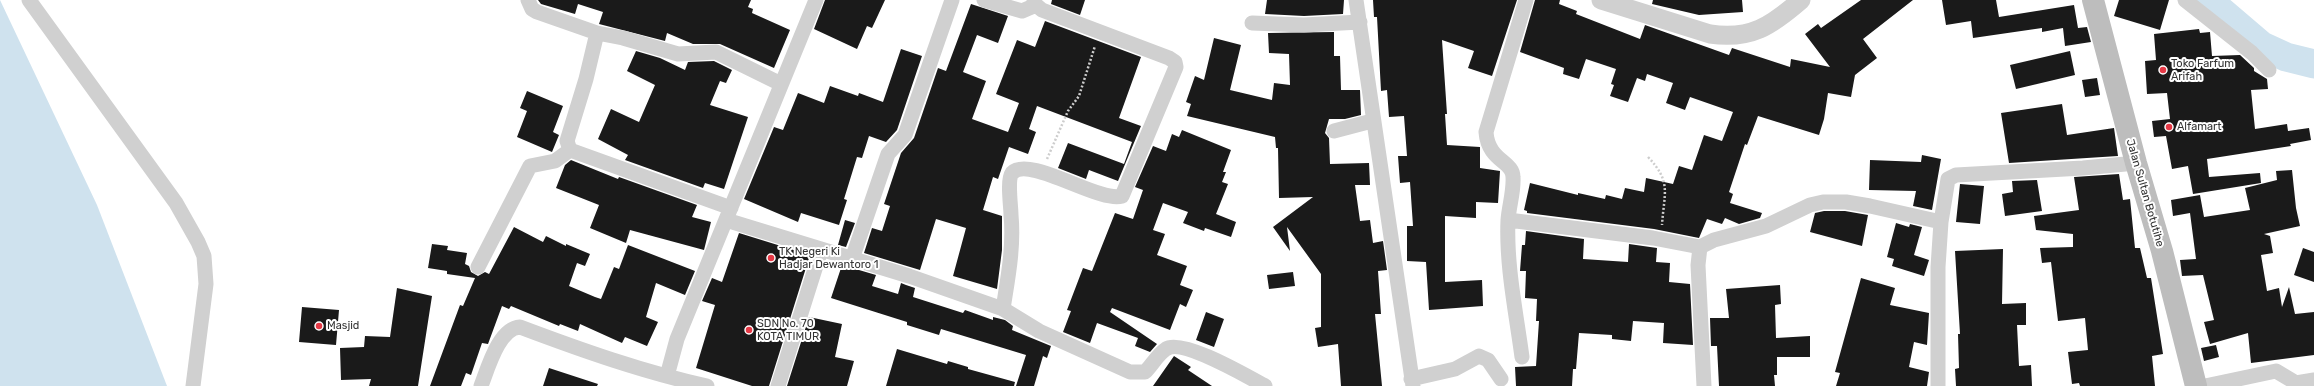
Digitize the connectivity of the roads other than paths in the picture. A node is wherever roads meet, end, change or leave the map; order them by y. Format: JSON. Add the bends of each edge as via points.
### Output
{"nodes":[{"id":1,"x":29,"y":0,"type":"edge"},
{"id":2,"x":528,"y":0,"type":"edge"},
{"id":3,"x":816,"y":0,"type":"edge"},
{"id":4,"x":952,"y":0,"type":"edge"},
{"id":5,"x":984,"y":0,"type":"edge"},
{"id":6,"x":1356,"y":0,"type":"edge"},
{"id":7,"x":1526,"y":0,"type":"edge"},
{"id":8,"x":1601,"y":0,"type":"edge"},
{"id":9,"x":1801,"y":0,"type":"edge"},
{"id":10,"x":2092,"y":0,"type":"edge"},
{"id":11,"x":2185,"y":0,"type":"edge"},
{"id":12,"x":1035,"y":2,"type":"edge"},
{"id":13,"x":1360,"y":22,"type":"junction"},
{"id":14,"x":1252,"y":23,"type":"dead end"},
{"id":15,"x":597,"y":34,"type":"junction"},
{"id":16,"x":2269,"y":70,"type":"dead end"},
{"id":17,"x":781,"y":84,"type":"junction"},
{"id":18,"x":1372,"y":121,"type":"junction"},
{"id":19,"x":1334,"y":131,"type":"dead end"},
{"id":20,"x":570,"y":150,"type":"junction"},
{"id":21,"x":2136,"y":163,"type":"junction"},
{"id":22,"x":729,"y":214,"type":"junction"},
{"id":23,"x":1508,"y":220,"type":"junction"},
{"id":24,"x":1941,"y":222,"type":"junction"},
{"id":25,"x":1700,"y":247,"type":"junction"},
{"id":26,"x":821,"y":250,"type":"junction"},
{"id":27,"x":852,"y":260,"type":"junction"},
{"id":28,"x":478,"y":267,"type":"dead end"},
{"id":29,"x":1003,"y":309,"type":"junction"},
{"id":30,"x":1522,"y":357,"type":"dead end"},
{"id":31,"x":668,"y":376,"type":"junction"},
{"id":32,"x":1501,"y":379,"type":"dead end"},
{"id":33,"x":2314,"y":380,"type":"edge"},
{"id":34,"x":1412,"y":382,"type":"edge"},
{"id":35,"x":193,"y":386,"type":"edge"},
{"id":36,"x":482,"y":386,"type":"edge"},
{"id":37,"x":706,"y":386,"type":"edge"},
{"id":38,"x":778,"y":386,"type":"edge"},
{"id":39,"x":1265,"y":386,"type":"edge"},
{"id":40,"x":1704,"y":386,"type":"edge"},
{"id":41,"x":1938,"y":386,"type":"edge"},
{"id":42,"x":2196,"y":386,"type":"edge"},
{"id":43,"x":2205,"y":386,"type":"edge"}],
"edges":[{"from":1,"to":35,"type":"street","via":[[176,203],[204,256],[206,284]]},
{"from":2,"to":15,"type":"street","via":[[532,9],[537,12]]},
{"from":3,"to":17,"type":"street"},
{"from":4,"to":27,"type":"street","via":[[904,135],[888,154]]},
{"from":5,"to":12,"type":"street","via":[[1022,11]]},
{"from":6,"to":13,"type":"street"},
{"from":7,"to":23,"type":"street","via":[[1486,132],[1488,146],[1493,155],[1513,172]]},
{"from":8,"to":9,"type":"street","via":[[1710,34],[1729,37],[1763,29]]},
{"from":10,"to":21,"type":"main road","name":"Jalan Sultan Botutihe"},
{"from":11,"to":16,"type":"street","via":[[2254,54]]},
{"from":12,"to":29,"type":"street","via":[[1042,10],[1169,58],[1175,62],[1176,67],[1125,194],[1118,197],[1108,196],[1042,172],[1025,169],[1017,171],[1010,178],[1012,257]]},
{"from":13,"to":14,"type":"street","via":[[1304,25]]},
{"from":13,"to":18,"type":"street"},
{"from":15,"to":17,"type":"street","via":[[623,38],[678,54],[716,52]]},
{"from":15,"to":20,"type":"street","via":[[567,141]]},
{"from":17,"to":22,"type":"street"},
{"from":18,"to":19,"type":"street"},
{"from":18,"to":34,"type":"street"},
{"from":20,"to":22,"type":"street"},
{"from":20,"to":28,"type":"street","via":[[555,161],[530,166]]},
{"from":21,"to":24,"type":"street","via":[[1956,175],[1948,179],[1945,186]]},
{"from":21,"to":42,"type":"main road","name":"Jalan Sultan Botutihe","via":[[2162,251]]},
{"from":22,"to":26,"type":"street"},
{"from":22,"to":31,"type":"street","via":[[677,339]]},
{"from":23,"to":25,"type":"street","via":[[1661,239]]},
{"from":23,"to":30,"type":"street"},
{"from":24,"to":25,"type":"street","via":[[1870,206],[1823,202],[1810,205],[1766,226],[1714,240]]},
{"from":24,"to":41,"type":"street","via":[[1937,294]]},
{"from":25,"to":40,"type":"street","via":[[1698,265]]},
{"from":26,"to":27,"type":"street"},
{"from":26,"to":38,"type":"street"},
{"from":27,"to":29,"type":"street","via":[[909,276]]},
{"from":29,"to":39,"type":"street","via":[[1039,331],[1130,372],[1145,372],[1166,348],[1175,346],[1214,360]]},
{"from":31,"to":36,"type":"street","via":[[573,347],[520,326],[507,332],[495,351]]},
{"from":31,"to":37,"type":"street"},
{"from":32,"to":34,"type":"street","via":[[1488,360],[1479,356],[1454,369]]},
{"from":33,"to":43,"type":"street","via":[[2296,384],[2276,371]]}]}
